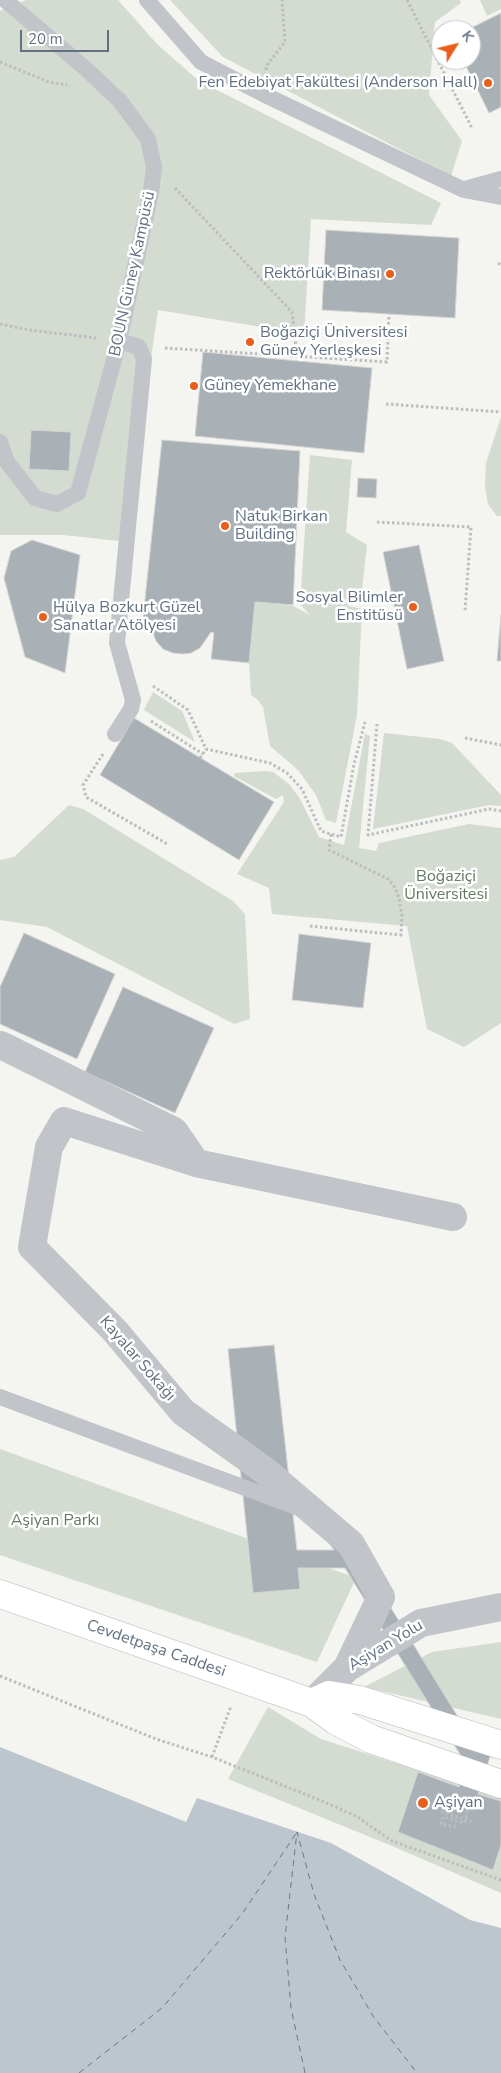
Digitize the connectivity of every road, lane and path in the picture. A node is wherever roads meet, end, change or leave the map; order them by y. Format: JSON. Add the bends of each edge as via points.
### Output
{"nodes":[{"id":1,"x":5,"y":0,"type":"edge"},
{"id":2,"x":147,"y":0,"type":"edge"},
{"id":3,"x":282,"y":0,"type":"edge"},
{"id":4,"x":407,"y":0,"type":"edge"},
{"id":5,"x":0,"y":62,"type":"edge"},
{"id":6,"x":112,"y":93,"type":"junction"},
{"id":7,"x":265,"y":95,"type":"junction"},
{"id":8,"x":472,"y":128,"type":"dead end"},
{"id":9,"x":154,"y":167,"type":"junction"},
{"id":10,"x":501,"y":180,"type":"edge"},
{"id":11,"x":464,"y":190,"type":"junction"},
{"id":12,"x":501,"y":197,"type":"edge"},
{"id":13,"x":389,"y":314,"type":"dead end"},
{"id":14,"x":0,"y":324,"type":"edge"},
{"id":15,"x":119,"y":341,"type":"junction"},
{"id":16,"x":139,"y":347,"type":"junction"},
{"id":17,"x":297,"y":356,"type":"junction"},
{"id":18,"x":386,"y":404,"type":"dead end"},
{"id":19,"x":501,"y":412,"type":"edge"},
{"id":20,"x":0,"y":442,"type":"edge"},
{"id":21,"x":377,"y":522,"type":"dead end"},
{"id":22,"x":465,"y":611,"type":"dead end"},
{"id":23,"x":124,"y":666,"type":"junction"},
{"id":24,"x":131,"y":709,"type":"junction"},
{"id":25,"x":364,"y":722,"type":"dead end"},
{"id":26,"x":377,"y":724,"type":"dead end"},
{"id":27,"x":115,"y":734,"type":"joint"},
{"id":28,"x":465,"y":738,"type":"dead end"},
{"id":29,"x":501,"y":745,"type":"edge"},
{"id":30,"x":206,"y":749,"type":"junction"},
{"id":31,"x":203,"y":754,"type":"junction"},
{"id":32,"x":200,"y":758,"type":"dead end"},
{"id":33,"x":501,"y":811,"type":"edge"},
{"id":34,"x":331,"y":834,"type":"junction"},
{"id":35,"x":169,"y":845,"type":"dead end"},
{"id":36,"x":310,"y":926,"type":"dead end"},
{"id":37,"x":1,"y":1045,"type":"edge"},
{"id":38,"x":196,"y":1163,"type":"junction"},
{"id":39,"x":453,"y":1217,"type":"dead end"},
{"id":40,"x":0,"y":1397,"type":"edge"},
{"id":41,"x":316,"y":1514,"type":"junction"},
{"id":42,"x":0,"y":1594,"type":"edge"},
{"id":43,"x":501,"y":1607,"type":"edge"},
{"id":44,"x":347,"y":1668,"type":"junction"},
{"id":45,"x":0,"y":1676,"type":"edge"},
{"id":46,"x":242,"y":1679,"type":"junction"},
{"id":47,"x":312,"y":1703,"type":"junction"},
{"id":48,"x":501,"y":1745,"type":"edge"},
{"id":49,"x":212,"y":1757,"type":"junction"},
{"id":50,"x":501,"y":1784,"type":"edge"},
{"id":51,"x":441,"y":1812,"type":"dead end"},
{"id":52,"x":456,"y":1820,"type":"dead end"},
{"id":53,"x":474,"y":1822,"type":"dead end"},
{"id":54,"x":456,"y":1827,"type":"dead end"},
{"id":55,"x":501,"y":1880,"type":"edge"}],
"edges":[{"from":1,"to":6,"type":"lane","name":"BOUN Güney Kampüsü"},
{"from":2,"to":7,"type":"lane","via":[[202,62]]},
{"from":3,"to":7,"type":"path","via":[[285,42],[267,65]]},
{"from":4,"to":8,"type":"path"},
{"from":5,"to":6,"type":"path","via":[[49,82]]},
{"from":6,"to":9,"type":"lane","name":"BOUN Güney Kampüsü","via":[[148,139]]},
{"from":7,"to":11,"type":"lane"},
{"from":9,"to":15,"type":"lane","name":"BOUN Güney Kampüsü","via":[[152,192]]},
{"from":9,"to":17,"type":"path","via":[[292,312]]},
{"from":10,"to":11,"type":"lane"},
{"from":11,"to":12,"type":"lane"},
{"from":13,"to":17,"type":"path","via":[[388,362]]},
{"from":14,"to":15,"type":"path"},
{"from":15,"to":16,"type":"lane"},
{"from":15,"to":20,"type":"lane","name":"BOUN Güney Kampüsü","via":[[78,493],[57,504],[35,498],[7,462]]},
{"from":16,"to":17,"type":"path"},
{"from":16,"to":23,"type":"lane","via":[[144,359],[117,643]]},
{"from":18,"to":19,"type":"path"},
{"from":21,"to":22,"type":"path","via":[[471,527]]},
{"from":23,"to":24,"type":"lane","via":[[133,700]]},
{"from":23,"to":30,"type":"path","via":[[188,710]]},
{"from":24,"to":27,"type":"lane"},
{"from":24,"to":31,"type":"path"},
{"from":25,"to":34,"type":"path","via":[[341,837]]},
{"from":26,"to":33,"type":"path","via":[[368,835],[489,809]]},
{"from":27,"to":35,"type":"path","via":[[83,784],[86,796]]},
{"from":28,"to":29,"type":"path"},
{"from":30,"to":31,"type":"path"},
{"from":30,"to":34,"type":"path","via":[[270,763],[288,773],[302,789],[321,831]]},
{"from":31,"to":32,"type":"path"},
{"from":34,"to":36,"type":"path","via":[[329,850],[388,879],[394,886],[401,907],[401,935]]},
{"from":37,"to":38,"type":"street","via":[[174,1132]]},
{"from":38,"to":39,"type":"street","name":"Kayalar Sokağı"},
{"from":38,"to":41,"type":"street","name":"Kayalar Sokağı","via":[[64,1121],[49,1147],[32,1247],[115,1331],[183,1412],[264,1470]]},
{"from":40,"to":41,"type":"lane"},
{"from":41,"to":44,"type":"street","name":"Kayalar Sokağı","via":[[351,1544],[381,1597]]},
{"from":42,"to":46,"type":"main road","name":"Cevdetpaşa Caddesi"},
{"from":43,"to":44,"type":"street","name":"Aşiyan Yolu","via":[[421,1622]]},
{"from":44,"to":47,"type":"street","name":"Aşiyan Yolu"},
{"from":45,"to":49,"type":"path","via":[[156,1739]]},
{"from":46,"to":47,"type":"main road","name":"Cevdetpaşa Caddesi"},
{"from":46,"to":49,"type":"path"},
{"from":47,"to":48,"type":"main road","via":[[330,1695],[360,1700]]},
{"from":47,"to":50,"type":"main road","name":"Cevdetpaşa Caddesi","via":[[335,1720],[371,1739]]},
{"from":49,"to":55,"type":"path","via":[[356,1816],[392,1840]]},
{"from":51,"to":53,"type":"path"},
{"from":52,"to":54,"type":"path","via":[[443,1817],[441,1824]]}]}
